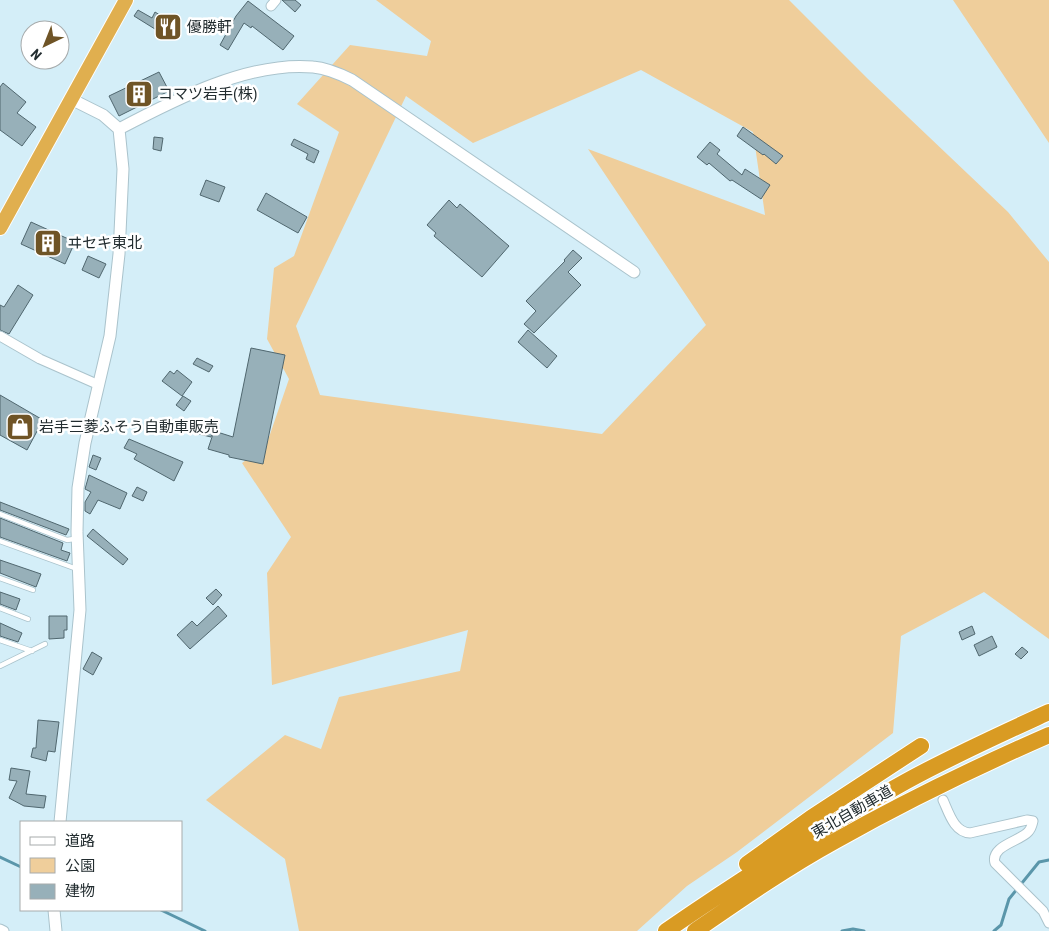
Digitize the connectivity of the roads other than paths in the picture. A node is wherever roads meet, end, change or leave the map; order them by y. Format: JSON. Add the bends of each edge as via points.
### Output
{"nodes":[{"id":1,"x":126,"y":0,"type":"edge"},
{"id":2,"x":71,"y":99,"type":"junction"},
{"id":3,"x":119,"y":129,"type":"junction"},
{"id":4,"x":0,"y":228,"type":"edge"},
{"id":5,"x":634,"y":272,"type":"dead end"},
{"id":6,"x":0,"y":336,"type":"edge"},
{"id":7,"x":99,"y":385,"type":"junction"},
{"id":8,"x":0,"y":514,"type":"edge"},
{"id":9,"x":74,"y":538,"type":"dead end"},
{"id":10,"x":0,"y":541,"type":"edge"},
{"id":11,"x":78,"y":569,"type":"junction"},
{"id":12,"x":0,"y":578,"type":"edge"},
{"id":13,"x":33,"y":590,"type":"dead end"},
{"id":14,"x":0,"y":608,"type":"edge"},
{"id":15,"x":28,"y":619,"type":"dead end"},
{"id":16,"x":0,"y":640,"type":"edge"},
{"id":17,"x":45,"y":644,"type":"dead end"},
{"id":18,"x":32,"y":651,"type":"junction"},
{"id":19,"x":0,"y":666,"type":"edge"},
{"id":20,"x":1049,"y":712,"type":"edge"},
{"id":21,"x":1049,"y":736,"type":"edge"},
{"id":22,"x":921,"y":746,"type":"dead end"},
{"id":23,"x":943,"y":800,"type":"dead end"},
{"id":24,"x":60,"y":821,"type":"edge"},
{"id":25,"x":54,"y":911,"type":"edge"},
{"id":26,"x":1049,"y":924,"type":"edge"},
{"id":27,"x":0,"y":929,"type":"edge"},
{"id":28,"x":4,"y":931,"type":"edge"},
{"id":29,"x":56,"y":931,"type":"edge"},
{"id":30,"x":666,"y":931,"type":"edge"},
{"id":31,"x":695,"y":931,"type":"edge"}],
"edges":[{"from":1,"to":2,"type":"highway"},
{"from":2,"to":3,"type":"street","via":[[103,115]]},
{"from":2,"to":4,"type":"highway"},
{"from":3,"to":5,"type":"street","via":[[179,99],[246,74],[290,67],[336,72]]},
{"from":3,"to":7,"type":"street","via":[[123,168],[119,254],[110,336]]},
{"from":6,"to":7,"type":"street","via":[[40,359]]},
{"from":7,"to":11,"type":"street","via":[[78,488]]},
{"from":8,"to":9,"type":"lane","via":[[67,540]]},
{"from":10,"to":11,"type":"lane"},
{"from":11,"to":24,"type":"street","via":[[80,610]]},
{"from":12,"to":13,"type":"lane"},
{"from":14,"to":15,"type":"lane"},
{"from":16,"to":18,"type":"lane"},
{"from":17,"to":18,"type":"lane"},
{"from":18,"to":19,"type":"lane"},
{"from":20,"to":30,"type":"highway","name":"東北自動車道","via":[[981,743],[831,824]]},
{"from":21,"to":31,"type":"highway","name":"東北自動車道","via":[[913,798],[833,842]]},
{"from":22,"to":30,"type":"highway","via":[[802,824],[730,877]]},
{"from":23,"to":26,"type":"street","via":[[957,829],[963,833],[1033,821],[1026,834],[1009,842],[994,858],[1043,911]]},
{"from":25,"to":29,"type":"street"},
{"from":27,"to":28,"type":"street"}]}
